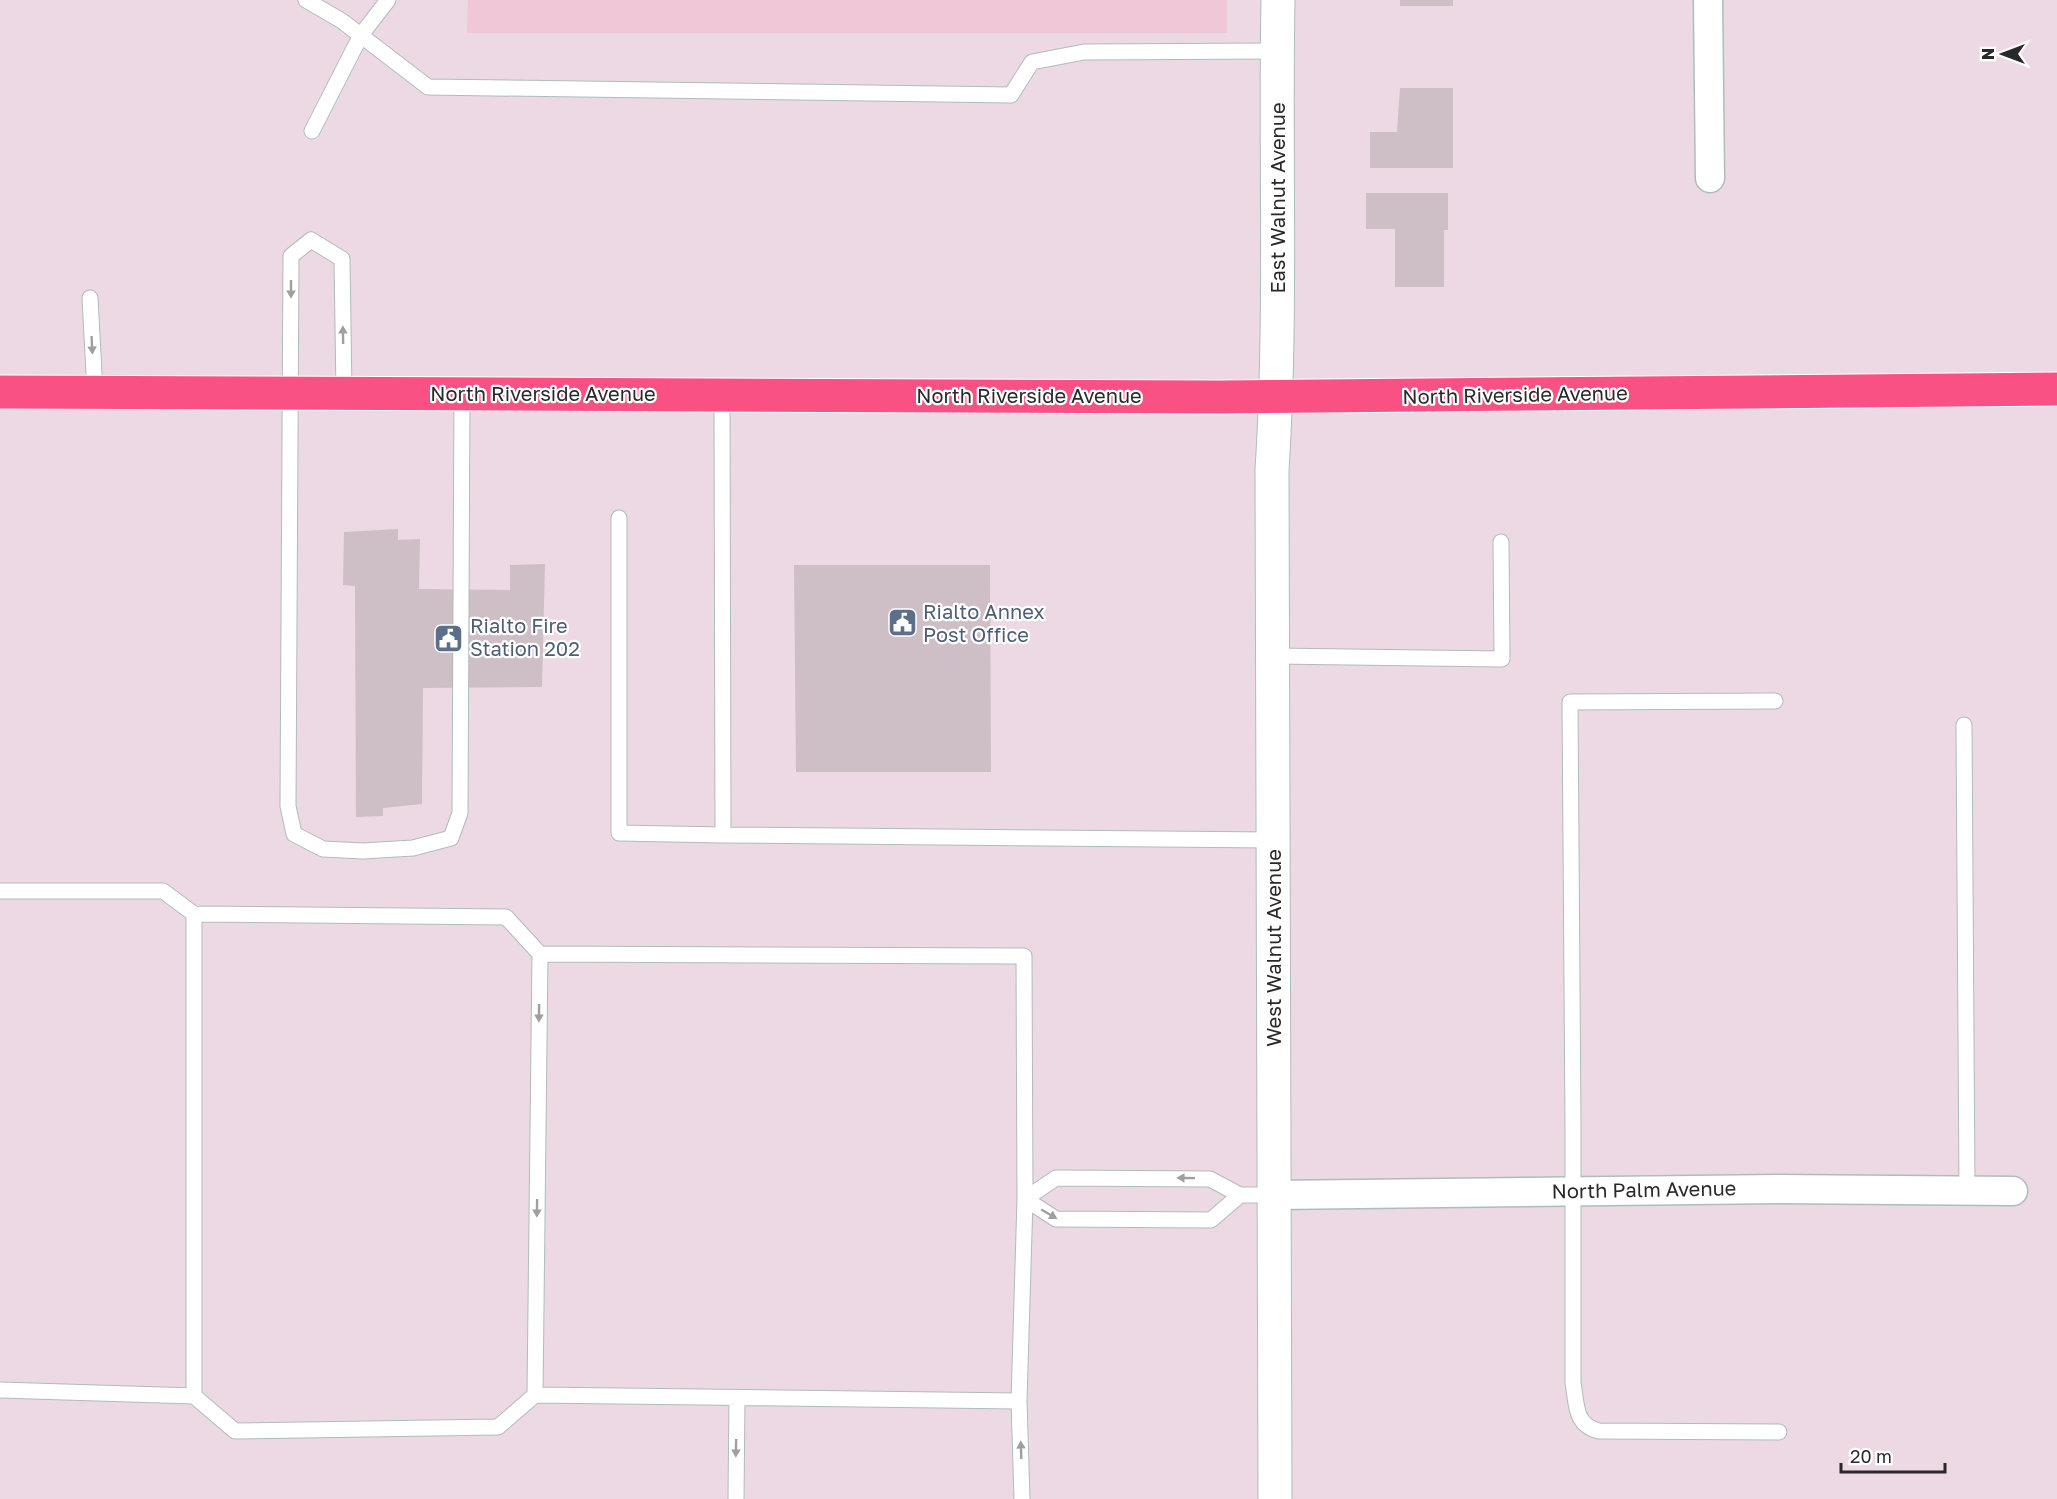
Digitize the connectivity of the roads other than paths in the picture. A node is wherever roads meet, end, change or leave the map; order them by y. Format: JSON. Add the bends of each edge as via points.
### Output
{"nodes":[{"id":1,"x":306,"y":0,"type":"edge"},
{"id":2,"x":388,"y":0,"type":"edge"},
{"id":3,"x":1278,"y":0,"type":"edge"},
{"id":4,"x":1708,"y":0,"type":"edge"},
{"id":5,"x":361,"y":35,"type":"junction"},
{"id":6,"x":1277,"y":51,"type":"junction"},
{"id":7,"x":312,"y":131,"type":"dead end"},
{"id":8,"x":1710,"y":178,"type":"dead end"},
{"id":9,"x":90,"y":298,"type":"dead end"},
{"id":10,"x":2057,"y":389,"type":"edge"},
{"id":11,"x":0,"y":392,"type":"edge"},
{"id":12,"x":95,"y":392,"type":"junction"},
{"id":13,"x":291,"y":393,"type":"junction"},
{"id":14,"x":344,"y":393,"type":"junction"},
{"id":15,"x":462,"y":393,"type":"junction"},
{"id":16,"x":722,"y":395,"type":"junction"},
{"id":17,"x":1277,"y":396,"type":"junction"},
{"id":18,"x":619,"y":518,"type":"dead end"},
{"id":19,"x":1501,"y":542,"type":"dead end"},
{"id":20,"x":1274,"y":656,"type":"junction"},
{"id":21,"x":1775,"y":700,"type":"dead end"},
{"id":22,"x":1964,"y":725,"type":"dead end"},
{"id":23,"x":723,"y":835,"type":"junction"},
{"id":24,"x":1274,"y":840,"type":"junction"},
{"id":25,"x":0,"y":891,"type":"edge"},
{"id":26,"x":194,"y":914,"type":"junction"},
{"id":27,"x":540,"y":954,"type":"junction"},
{"id":28,"x":1573,"y":1191,"type":"junction"},
{"id":29,"x":1967,"y":1191,"type":"junction"},
{"id":30,"x":2013,"y":1191,"type":"dead end"},
{"id":31,"x":1240,"y":1195,"type":"junction"},
{"id":32,"x":1275,"y":1195,"type":"junction"},
{"id":33,"x":1025,"y":1199,"type":"junction"},
{"id":34,"x":0,"y":1390,"type":"edge"},
{"id":35,"x":536,"y":1395,"type":"junction"},
{"id":36,"x":194,"y":1396,"type":"junction"},
{"id":37,"x":736,"y":1398,"type":"junction"},
{"id":38,"x":1019,"y":1401,"type":"junction"},
{"id":39,"x":1779,"y":1432,"type":"dead end"},
{"id":40,"x":736,"y":1499,"type":"edge"},
{"id":41,"x":1022,"y":1499,"type":"edge"},
{"id":42,"x":1275,"y":1499,"type":"edge"}],
"edges":[{"from":1,"to":5,"type":"lane"},
{"from":2,"to":5,"type":"lane"},
{"from":3,"to":6,"type":"street","name":"East Walnut Avenue"},
{"from":4,"to":8,"type":"street"},
{"from":5,"to":6,"type":"lane","via":[[428,87],[1011,95],[1032,62],[1084,52]]},
{"from":5,"to":7,"type":"lane"},
{"from":6,"to":17,"type":"street","name":"East Walnut Avenue"},
{"from":9,"to":12,"type":"lane","one_way":true},
{"from":10,"to":17,"type":"main road","name":"North Riverside Avenue"},
{"from":11,"to":12,"type":"main road","name":"North Riverside Avenue"},
{"from":12,"to":13,"type":"main road","name":"North Riverside Avenue"},
{"from":13,"to":14,"type":"main road","name":"North Riverside Avenue"},
{"from":14,"to":13,"type":"lane","one_way":true,"via":[[342,259],[311,240],[291,256]]},
{"from":13,"to":15,"type":"lane","via":[[288,806],[294,834],[323,849],[363,851],[413,848],[451,838],[460,813]]},
{"from":14,"to":15,"type":"main road","name":"North Riverside Avenue"},
{"from":15,"to":16,"type":"main road","name":"North Riverside Avenue"},
{"from":16,"to":17,"type":"main road","name":"North Riverside Avenue"},
{"from":16,"to":23,"type":"lane"},
{"from":17,"to":20,"type":"street","name":"West Walnut Avenue","via":[[1272,470]]},
{"from":18,"to":23,"type":"lane","via":[[619,833]]},
{"from":19,"to":20,"type":"lane","via":[[1502,659]]},
{"from":20,"to":24,"type":"street","name":"West Walnut Avenue"},
{"from":21,"to":28,"type":"lane","via":[[1570,702]]},
{"from":22,"to":29,"type":"lane"},
{"from":23,"to":24,"type":"lane"},
{"from":24,"to":32,"type":"street","name":"West Walnut Avenue"},
{"from":25,"to":26,"type":"lane","via":[[163,891]]},
{"from":26,"to":27,"type":"lane","via":[[506,917]]},
{"from":26,"to":36,"type":"lane"},
{"from":27,"to":33,"type":"lane","via":[[1024,956]]},
{"from":27,"to":35,"type":"lane","one_way":true},
{"from":28,"to":29,"type":"street","name":"North Palm Avenue"},
{"from":28,"to":32,"type":"street","name":"North Palm Avenue"},
{"from":28,"to":39,"type":"lane","via":[[1573,1383],[1580,1420],[1589,1429],[1599,1431]]},
{"from":29,"to":30,"type":"street","name":"North Palm Avenue"},
{"from":31,"to":32,"type":"lane"},
{"from":31,"to":33,"type":"lane","one_way":true,"via":[[1210,1179],[1056,1178]]},
{"from":33,"to":31,"type":"lane","one_way":true,"via":[[1056,1219],[1211,1220]]},
{"from":32,"to":42,"type":"street","name":"West Walnut Avenue"},
{"from":33,"to":38,"type":"lane"},
{"from":34,"to":36,"type":"lane"},
{"from":35,"to":36,"type":"lane","via":[[498,1427],[235,1431]]},
{"from":35,"to":37,"type":"lane"},
{"from":37,"to":38,"type":"lane"},
{"from":37,"to":40,"type":"lane","one_way":true},
{"from":41,"to":38,"type":"lane","one_way":true}]}
